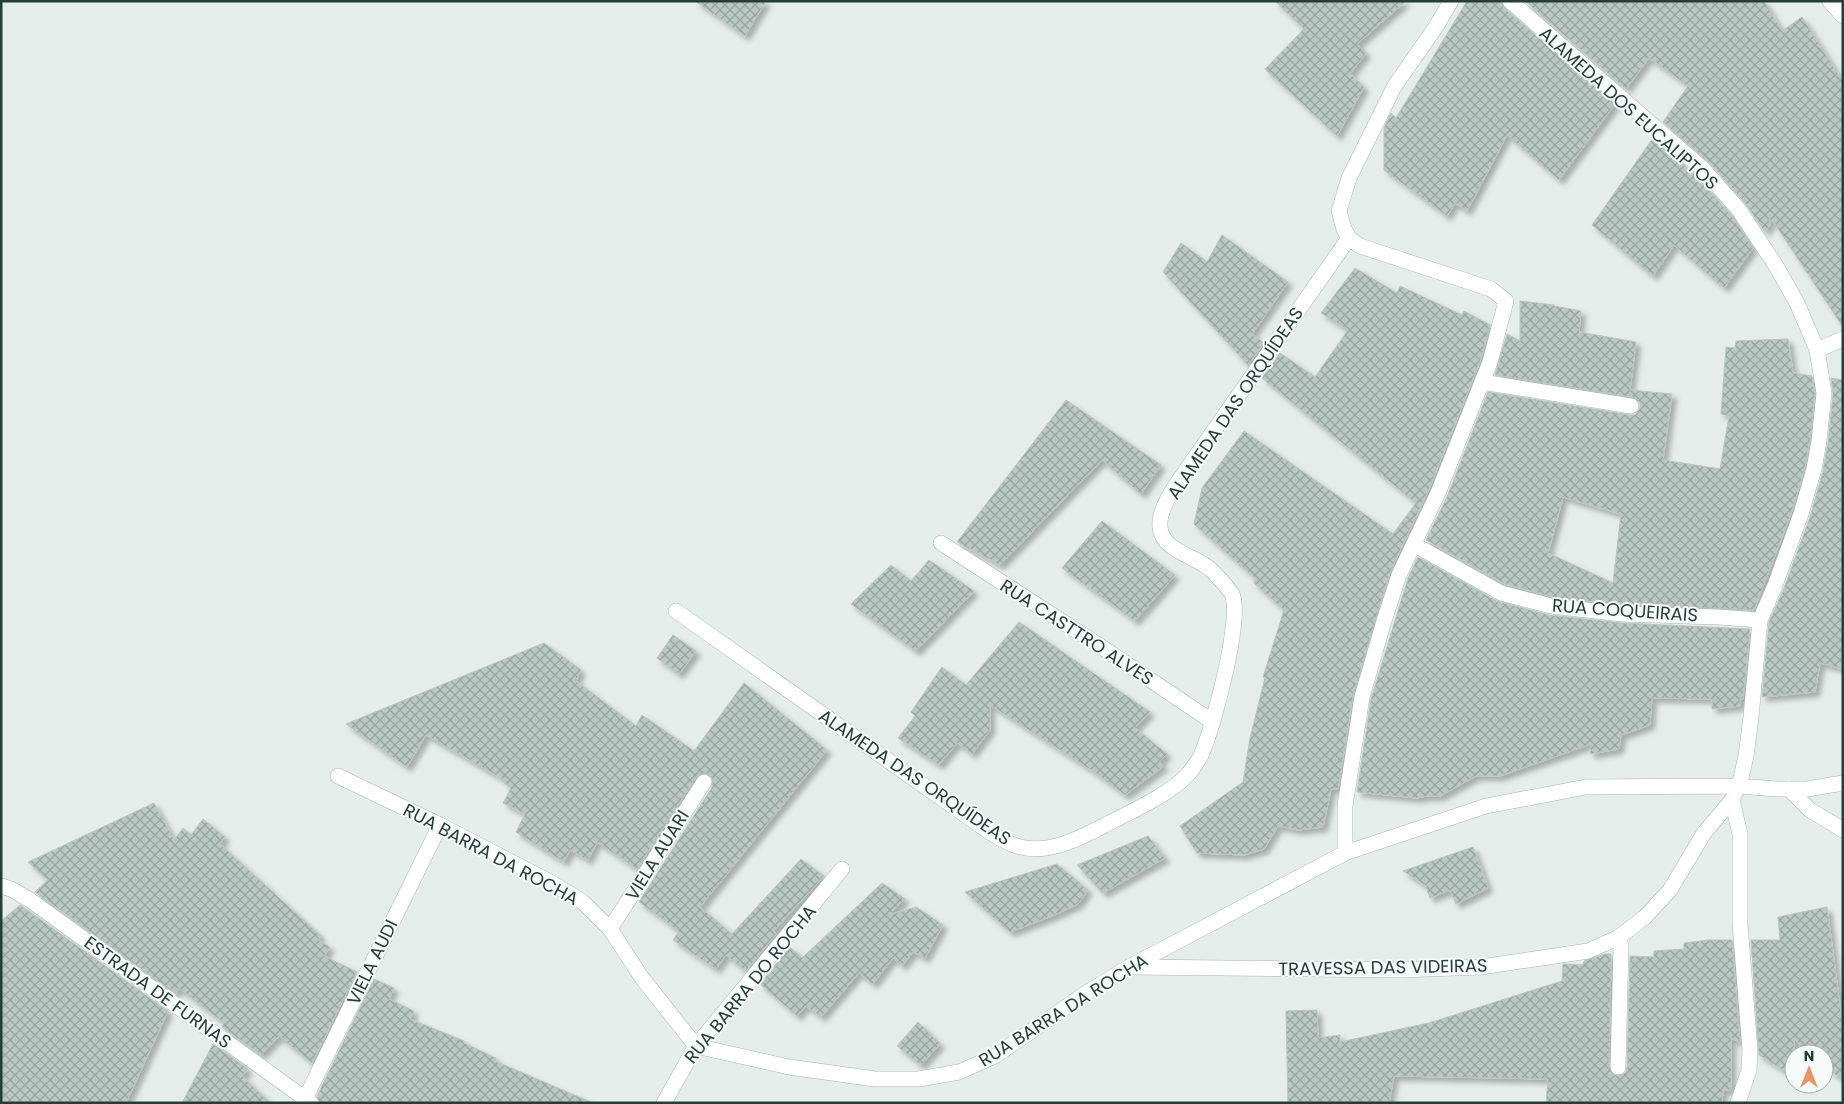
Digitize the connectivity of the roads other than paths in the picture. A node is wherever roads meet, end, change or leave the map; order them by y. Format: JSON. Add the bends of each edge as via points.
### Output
{"nodes":[{"id":1,"x":1451,"y":1,"type":"edge"},
{"id":2,"x":1510,"y":1,"type":"edge"},
{"id":3,"x":1349,"y":238,"type":"junction"},
{"id":4,"x":1843,"y":339,"type":"edge"},
{"id":5,"x":1817,"y":350,"type":"junction"},
{"id":6,"x":1482,"y":382,"type":"junction"},
{"id":7,"x":1630,"y":406,"type":"dead end"},
{"id":8,"x":941,"y":543,"type":"dead end"},
{"id":9,"x":1415,"y":545,"type":"junction"},
{"id":10,"x":676,"y":611,"type":"dead end"},
{"id":11,"x":1760,"y":620,"type":"junction"},
{"id":12,"x":1213,"y":722,"type":"junction"},
{"id":13,"x":338,"y":776,"type":"dead end"},
{"id":14,"x":704,"y":782,"type":"dead end"},
{"id":15,"x":1843,"y":783,"type":"edge"},
{"id":16,"x":1789,"y":789,"type":"junction"},
{"id":17,"x":1735,"y":793,"type":"junction"},
{"id":18,"x":440,"y":825,"type":"junction"},
{"id":19,"x":1843,"y":830,"type":"edge"},
{"id":20,"x":1345,"y":852,"type":"junction"},
{"id":21,"x":842,"y":869,"type":"dead end"},
{"id":22,"x":1,"y":886,"type":"edge"},
{"id":23,"x":610,"y":929,"type":"junction"},
{"id":24,"x":1619,"y":937,"type":"junction"},
{"id":25,"x":1129,"y":967,"type":"junction"},
{"id":26,"x":696,"y":1046,"type":"junction"},
{"id":27,"x":1618,"y":1067,"type":"dead end"},
{"id":28,"x":308,"y":1101,"type":"edge"},
{"id":29,"x":664,"y":1103,"type":"edge"},
{"id":30,"x":1738,"y":1103,"type":"edge"}],
"edges":[{"from":1,"to":3,"type":"street","via":[[1394,87],[1349,178],[1339,211]]},
{"from":2,"to":5,"type":"street","name":"ALAMEDA DOS EUCALIPTOS","via":[[1703,169],[1727,196],[1776,266],[1797,303]]},
{"from":3,"to":6,"type":"street","via":[[1360,246],[1491,290],[1506,301]]},
{"from":3,"to":12,"type":"street","name":"ALAMEDA DAS ORQUÍDEAS","via":[[1189,466],[1163,510],[1160,526],[1164,540],[1210,569],[1232,594],[1234,624]]},
{"from":4,"to":5,"type":"street"},
{"from":5,"to":11,"type":"street","name":"ALAMEDA DOS EUCALIPTOS","via":[[1824,393],[1814,469],[1796,528]]},
{"from":6,"to":7,"type":"street"},
{"from":6,"to":9,"type":"street"},
{"from":8,"to":12,"type":"street","name":"RUA CASTTRO ALVES"},
{"from":9,"to":11,"type":"street","name":"RUA COQUEIRAIS","via":[[1501,593],[1551,606],[1622,614]]},
{"from":9,"to":20,"type":"street","via":[[1399,575],[1364,691],[1345,806]]},
{"from":10,"to":12,"type":"street","name":"ALAMEDA DAS ORQUÍDEAS","via":[[991,833],[1028,848],[1064,844],[1080,838],[1173,787],[1189,773],[1202,754]]},
{"from":11,"to":17,"type":"street","name":"ALAMEDA DOS EUCALIPTOS","via":[[1752,717],[1746,756]]},
{"from":13,"to":18,"type":"street","name":"RUA BARRA DA ROCHA"},
{"from":14,"to":23,"type":"street","name":"VIELA AUARI"},
{"from":15,"to":16,"type":"street","name":"RUA BARRA DA ROCHA"},
{"from":16,"to":17,"type":"street","name":"RUA BARRA DA ROCHA"},
{"from":16,"to":19,"type":"street","via":[[1810,810]]},
{"from":17,"to":20,"type":"street","name":"RUA BARRA DA ROCHA","via":[[1586,787],[1486,806]]},
{"from":17,"to":24,"type":"street","name":"TRAVESSA DAS VIDEIRAS","via":[[1704,833],[1670,890],[1646,918]]},
{"from":17,"to":30,"type":"street","via":[[1740,834],[1740,924],[1750,1050],[1749,1070]]},
{"from":18,"to":23,"type":"street","name":"RUA BARRA DA ROCHA","via":[[552,883],[583,902]]},
{"from":18,"to":28,"type":"street","name":"VIELA AUDI"},
{"from":20,"to":25,"type":"street","name":"RUA BARRA DA ROCHA"},
{"from":21,"to":26,"type":"street","name":"RUA BARRA DO ROCHA"},
{"from":22,"to":28,"type":"street","name":"ESTRADA DE FURNAS","via":[[30,900]]},
{"from":23,"to":26,"type":"street","name":"RUA BARRA DA ROCHA","via":[[642,978]]},
{"from":24,"to":25,"type":"street","name":"TRAVESSA DAS VIDEIRAS","via":[[1588,950],[1481,967],[1400,970]]},
{"from":24,"to":27,"type":"street"},
{"from":25,"to":26,"type":"street","name":"RUA BARRA DA ROCHA","via":[[995,1056],[959,1072],[919,1079],[875,1079],[789,1067]]},
{"from":26,"to":29,"type":"street","name":"RUA BARRA DO ROCHA"}]}
